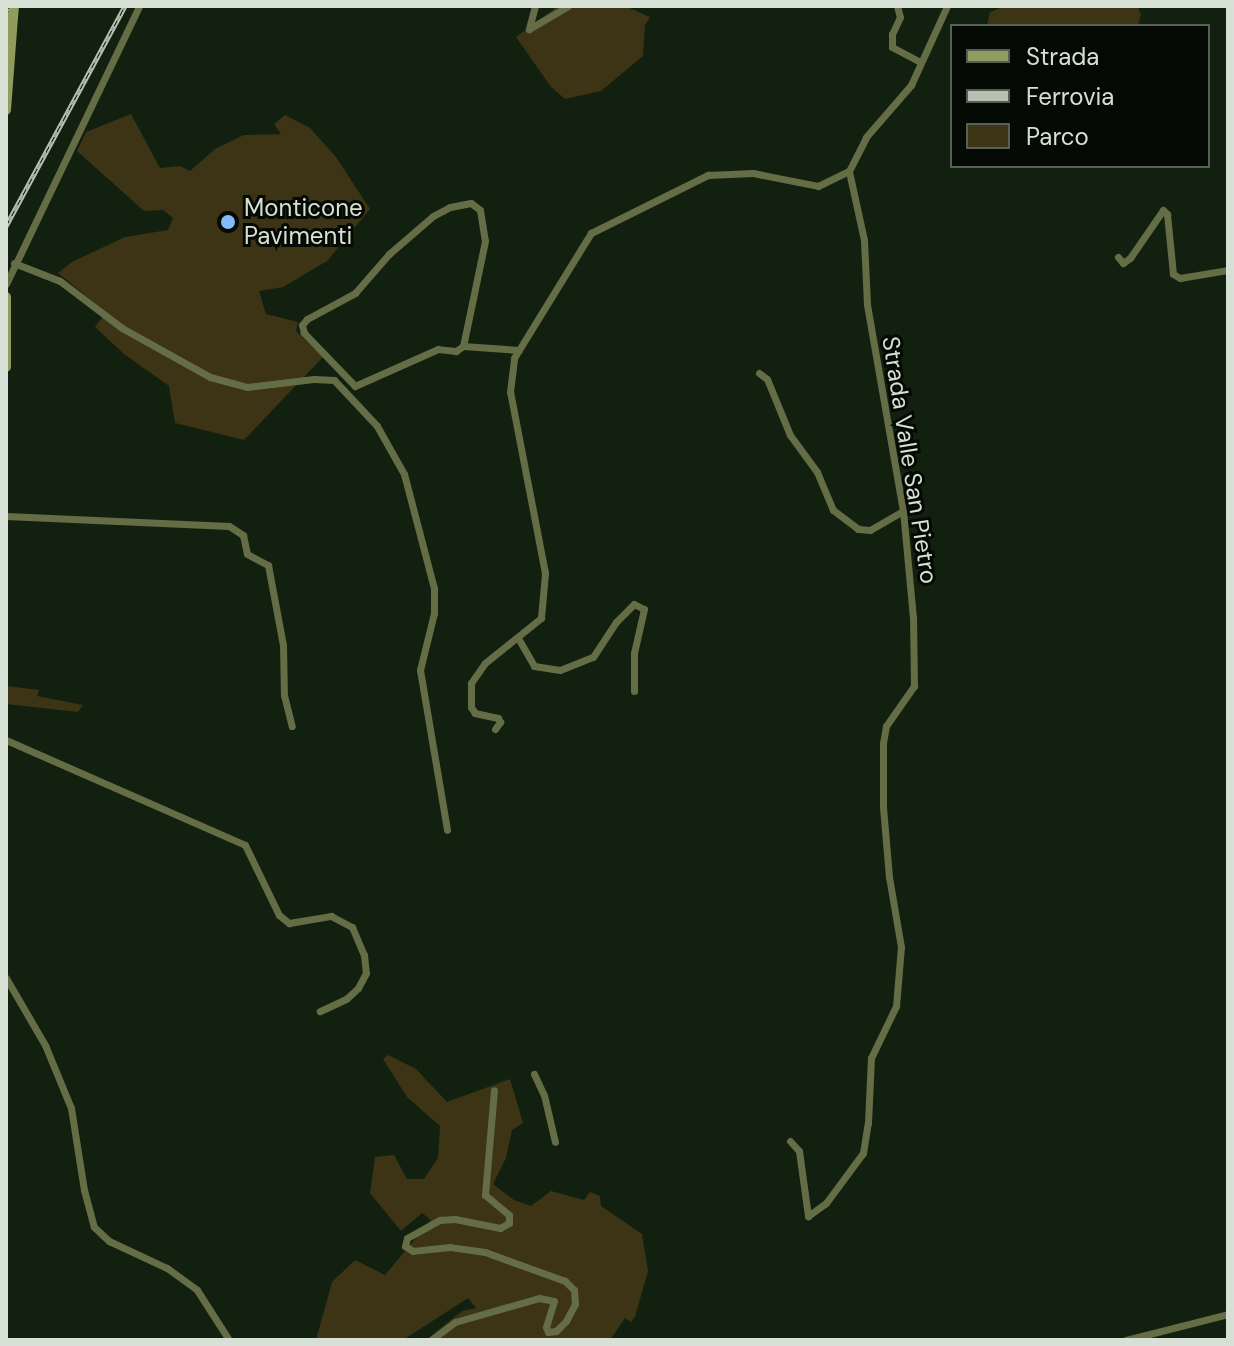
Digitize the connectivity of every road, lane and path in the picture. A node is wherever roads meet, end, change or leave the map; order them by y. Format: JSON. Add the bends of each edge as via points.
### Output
{"nodes":[{"id":1,"x":139,"y":6,"type":"edge"},
{"id":2,"x":535,"y":6,"type":"edge"},
{"id":3,"x":568,"y":6,"type":"edge"},
{"id":4,"x":947,"y":6,"type":"edge"},
{"id":5,"x":894,"y":8,"type":"edge"},
{"id":6,"x":14,"y":12,"type":"edge"},
{"id":7,"x":9,"y":35,"type":"edge"},
{"id":8,"x":920,"y":62,"type":"junction"},
{"id":9,"x":6,"y":110,"type":"edge"},
{"id":10,"x":849,"y":171,"type":"junction"},
{"id":11,"x":1118,"y":257,"type":"dead end"},
{"id":12,"x":14,"y":263,"type":"junction"},
{"id":13,"x":1228,"y":270,"type":"edge"},
{"id":14,"x":6,"y":273,"type":"edge"},
{"id":15,"x":6,"y":284,"type":"edge"},
{"id":16,"x":6,"y":297,"type":"edge"},
{"id":17,"x":463,"y":346,"type":"junction"},
{"id":18,"x":519,"y":350,"type":"junction"},
{"id":19,"x":6,"y":367,"type":"edge"},
{"id":20,"x":759,"y":373,"type":"dead end"},
{"id":21,"x":359,"y":386,"type":"junction"},
{"id":22,"x":355,"y":400,"type":"junction"},
{"id":23,"x":903,"y":511,"type":"junction"},
{"id":24,"x":6,"y":516,"type":"edge"},
{"id":25,"x":518,"y":638,"type":"junction"},
{"id":26,"x":634,"y":691,"type":"dead end"},
{"id":27,"x":292,"y":726,"type":"dead end"},
{"id":28,"x":495,"y":729,"type":"dead end"},
{"id":29,"x":6,"y":740,"type":"edge"},
{"id":30,"x":447,"y":830,"type":"dead end"},
{"id":31,"x":6,"y":978,"type":"edge"},
{"id":32,"x":320,"y":1011,"type":"dead end"},
{"id":33,"x":534,"y":1074,"type":"dead end"},
{"id":34,"x":494,"y":1090,"type":"dead end"},
{"id":35,"x":790,"y":1141,"type":"dead end"},
{"id":36,"x":555,"y":1142,"type":"dead end"},
{"id":37,"x":1228,"y":1314,"type":"edge"},
{"id":38,"x":229,"y":1340,"type":"edge"},
{"id":39,"x":431,"y":1340,"type":"edge"},
{"id":40,"x":1126,"y":1340,"type":"edge"}],
"edges":[{"from":1,"to":12,"type":"street"},
{"from":2,"to":3,"type":"street","via":[[529,29]]},
{"from":4,"to":8,"type":"street"},
{"from":5,"to":8,"type":"street","via":[[900,17],[892,47]]},
{"from":6,"to":7,"type":"street"},
{"from":7,"to":9,"type":"street"},
{"from":8,"to":10,"type":"street","via":[[911,85],[866,137]]},
{"from":10,"to":18,"type":"street","via":[[818,186],[753,173],[708,175],[591,233]]},
{"from":10,"to":23,"type":"street","name":"Strada Valle San Pietro"},
{"from":11,"to":13,"type":"street","via":[[1123,263],[1130,258],[1163,210],[1173,274],[1180,278]]},
{"from":12,"to":14,"type":"street"},
{"from":12,"to":15,"type":"street"},
{"from":12,"to":22,"type":"street","via":[[60,281],[122,328],[210,377],[247,387],[334,380]]},
{"from":16,"to":19,"type":"street"},
{"from":17,"to":18,"type":"street"},
{"from":17,"to":21,"type":"street","via":[[456,351],[438,349]]},
{"from":17,"to":21,"type":"street","via":[[485,241],[480,210],[466,203],[433,216],[355,293],[303,323],[304,333],[348,382]]},
{"from":18,"to":25,"type":"street","via":[[510,392],[545,573],[541,618]]},
{"from":20,"to":23,"type":"street","via":[[767,379],[790,435],[817,472],[833,510],[858,529],[870,530]]},
{"from":21,"to":22,"type":"street"},
{"from":22,"to":30,"type":"street","via":[[404,474],[428,559],[435,598],[420,670]]},
{"from":23,"to":35,"type":"street","name":"Strada Valle San Pietro","via":[[914,686],[886,726],[883,743],[889,877],[901,947],[896,1006],[871,1058],[863,1153],[826,1203],[808,1216],[799,1151]]},
{"from":24,"to":27,"type":"street","via":[[229,526],[243,535],[247,554],[268,565]]},
{"from":25,"to":26,"type":"street","via":[[534,666],[560,670],[593,657],[634,604],[644,609],[634,653]]},
{"from":25,"to":28,"type":"street","via":[[485,663],[471,683],[471,707],[475,713],[498,718]]},
{"from":29,"to":32,"type":"street","via":[[189,822],[228,834],[245,845],[279,915],[289,923],[331,916],[352,927],[366,973],[346,999]]},
{"from":31,"to":38,"type":"street","via":[[45,1045],[71,1108],[94,1227],[109,1241],[167,1268],[197,1290]]},
{"from":33,"to":36,"type":"street"},
{"from":34,"to":39,"type":"street","via":[[485,1195],[509,1215],[509,1223],[500,1228],[440,1220],[407,1238],[405,1246],[413,1251],[450,1247],[485,1252],[565,1281],[574,1290],[575,1304],[556,1331],[546,1329],[554,1301],[539,1298],[455,1322]]},
{"from":37,"to":40,"type":"street"}]}
